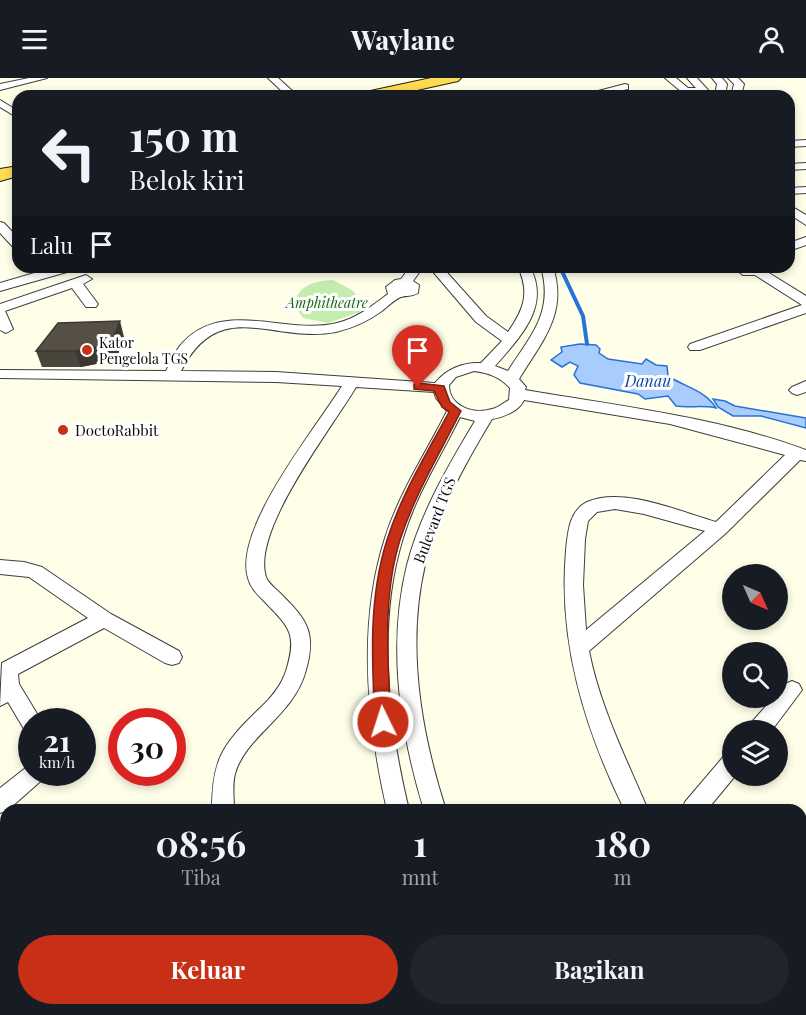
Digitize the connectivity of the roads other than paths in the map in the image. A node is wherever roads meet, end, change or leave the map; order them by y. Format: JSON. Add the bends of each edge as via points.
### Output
{"nodes":[{"id":1,"x":42,"y":78,"type":"edge"},
{"id":2,"x":273,"y":78,"type":"edge"},
{"id":3,"x":453,"y":78,"type":"edge"},
{"id":4,"x":670,"y":78,"type":"edge"},
{"id":5,"x":692,"y":78,"type":"edge"},
{"id":6,"x":0,"y":87,"type":"edge"},
{"id":7,"x":625,"y":87,"type":"dead end"},
{"id":8,"x":286,"y":90,"type":"edge"},
{"id":9,"x":396,"y":90,"type":"edge"},
{"id":10,"x":611,"y":90,"type":"edge"},
{"id":11,"x":685,"y":90,"type":"edge"},
{"id":12,"x":703,"y":90,"type":"edge"},
{"id":13,"x":0,"y":226,"type":"edge"},
{"id":14,"x":12,"y":239,"type":"edge"},
{"id":15,"x":35,"y":273,"type":"edge"},
{"id":16,"x":418,"y":273,"type":"edge"},
{"id":17,"x":431,"y":273,"type":"edge"},
{"id":18,"x":528,"y":273,"type":"edge"},
{"id":19,"x":550,"y":273,"type":"edge"},
{"id":20,"x":767,"y":273,"type":"edge"},
{"id":21,"x":0,"y":287,"type":"edge"},
{"id":22,"x":421,"y":287,"type":"junction"},
{"id":23,"x":806,"y":302,"type":"edge"},
{"id":24,"x":91,"y":304,"type":"dead end"},
{"id":25,"x":0,"y":308,"type":"edge"},
{"id":26,"x":806,"y":308,"type":"edge"},
{"id":27,"x":0,"y":314,"type":"edge"},
{"id":28,"x":6,"y":329,"type":"dead end"},
{"id":29,"x":510,"y":340,"type":"junction"},
{"id":30,"x":695,"y":347,"type":"dead end"},
{"id":31,"x":486,"y":367,"type":"junction"},
{"id":32,"x":0,"y":374,"type":"edge"},
{"id":33,"x":171,"y":376,"type":"junction"},
{"id":34,"x":511,"y":379,"type":"junction"},
{"id":35,"x":352,"y":382,"type":"junction"},
{"id":36,"x":440,"y":388,"type":"junction"},
{"id":37,"x":519,"y":394,"type":"junction"},
{"id":38,"x":456,"y":411,"type":"junction"},
{"id":39,"x":486,"y":416,"type":"junction"},
{"id":40,"x":802,"y":454,"type":"edge"},
{"id":41,"x":719,"y":528,"type":"junction"},
{"id":42,"x":0,"y":567,"type":"edge"},
{"id":43,"x":104,"y":619,"type":"junction"},
{"id":44,"x":578,"y":648,"type":"junction"},
{"id":45,"x":172,"y":657,"type":"dead end"},
{"id":46,"x":792,"y":690,"type":"dead end"},
{"id":47,"x":5,"y":692,"type":"edge"},
{"id":48,"x":19,"y":708,"type":"edge"},
{"id":49,"x":767,"y":720,"type":"edge"},
{"id":50,"x":722,"y":775,"type":"edge"},
{"id":51,"x":19,"y":786,"type":"edge"},
{"id":52,"x":0,"y":802,"type":"edge"},
{"id":53,"x":223,"y":804,"type":"edge"},
{"id":54,"x":397,"y":804,"type":"edge"},
{"id":55,"x":433,"y":804,"type":"edge"},
{"id":56,"x":634,"y":804,"type":"edge"},
{"id":57,"x":698,"y":804,"type":"edge"}],
"edges":[{"from":1,"to":6,"type":"street"},
{"from":2,"to":8,"type":"street"},
{"from":3,"to":9,"type":"highway"},
{"from":4,"to":11,"type":"street"},
{"from":5,"to":12,"type":"street"},
{"from":7,"to":10,"type":"street"},
{"from":13,"to":14,"type":"street"},
{"from":15,"to":21,"type":"street"},
{"from":16,"to":22,"type":"street"},
{"from":17,"to":22,"type":"street"},
{"from":18,"to":29,"type":"street","via":[[532,280],[532,301]]},
{"from":19,"to":34,"type":"street","via":[[555,288],[548,316]]},
{"from":20,"to":23,"type":"street"},
{"from":22,"to":29,"type":"street","via":[[482,319]]},
{"from":22,"to":33,"type":"street","via":[[335,328],[237,323],[207,329],[184,348]]},
{"from":24,"to":25,"type":"street","via":[[81,281]]},
{"from":26,"to":30,"type":"street"},
{"from":27,"to":28,"type":"street"},
{"from":29,"to":31,"type":"street"},
{"from":31,"to":34,"type":"street"},
{"from":31,"to":36,"type":"street","via":[[460,369],[443,380]]},
{"from":32,"to":33,"type":"street"},
{"from":33,"to":35,"type":"street"},
{"from":34,"to":37,"type":"street"},
{"from":35,"to":36,"type":"street"},
{"from":35,"to":53,"type":"street","via":[[262,530],[255,566],[258,579],[294,618],[301,645],[289,690],[229,760],[224,774]]},
{"from":36,"to":38,"type":"street","via":[[446,404]]},
{"from":37,"to":39,"type":"street","via":[[509,409]]},
{"from":37,"to":40,"type":"street","via":[[670,419]]},
{"from":38,"to":39,"type":"street"},
{"from":38,"to":54,"type":"street","name":"Bulevard TGS","via":[[402,517],[384,586],[379,635],[380,690]]},
{"from":39,"to":55,"type":"street","name":"Bulevard TGS","via":[[440,499],[416,566],[411,599],[408,640],[413,708],[424,777]]},
{"from":40,"to":41,"type":"street"},
{"from":41,"to":44,"type":"street"},
{"from":41,"to":44,"type":"street","via":[[614,503],[598,505],[584,513],[578,524],[575,551]]},
{"from":42,"to":43,"type":"street","via":[[35,572]]},
{"from":43,"to":45,"type":"street"},
{"from":43,"to":47,"type":"street","via":[[15,664],[7,673]]},
{"from":44,"to":56,"type":"street","via":[[609,748]]},
{"from":46,"to":49,"type":"street"},
{"from":47,"to":48,"type":"street"},
{"from":50,"to":57,"type":"street"},
{"from":51,"to":52,"type":"street"}]}
